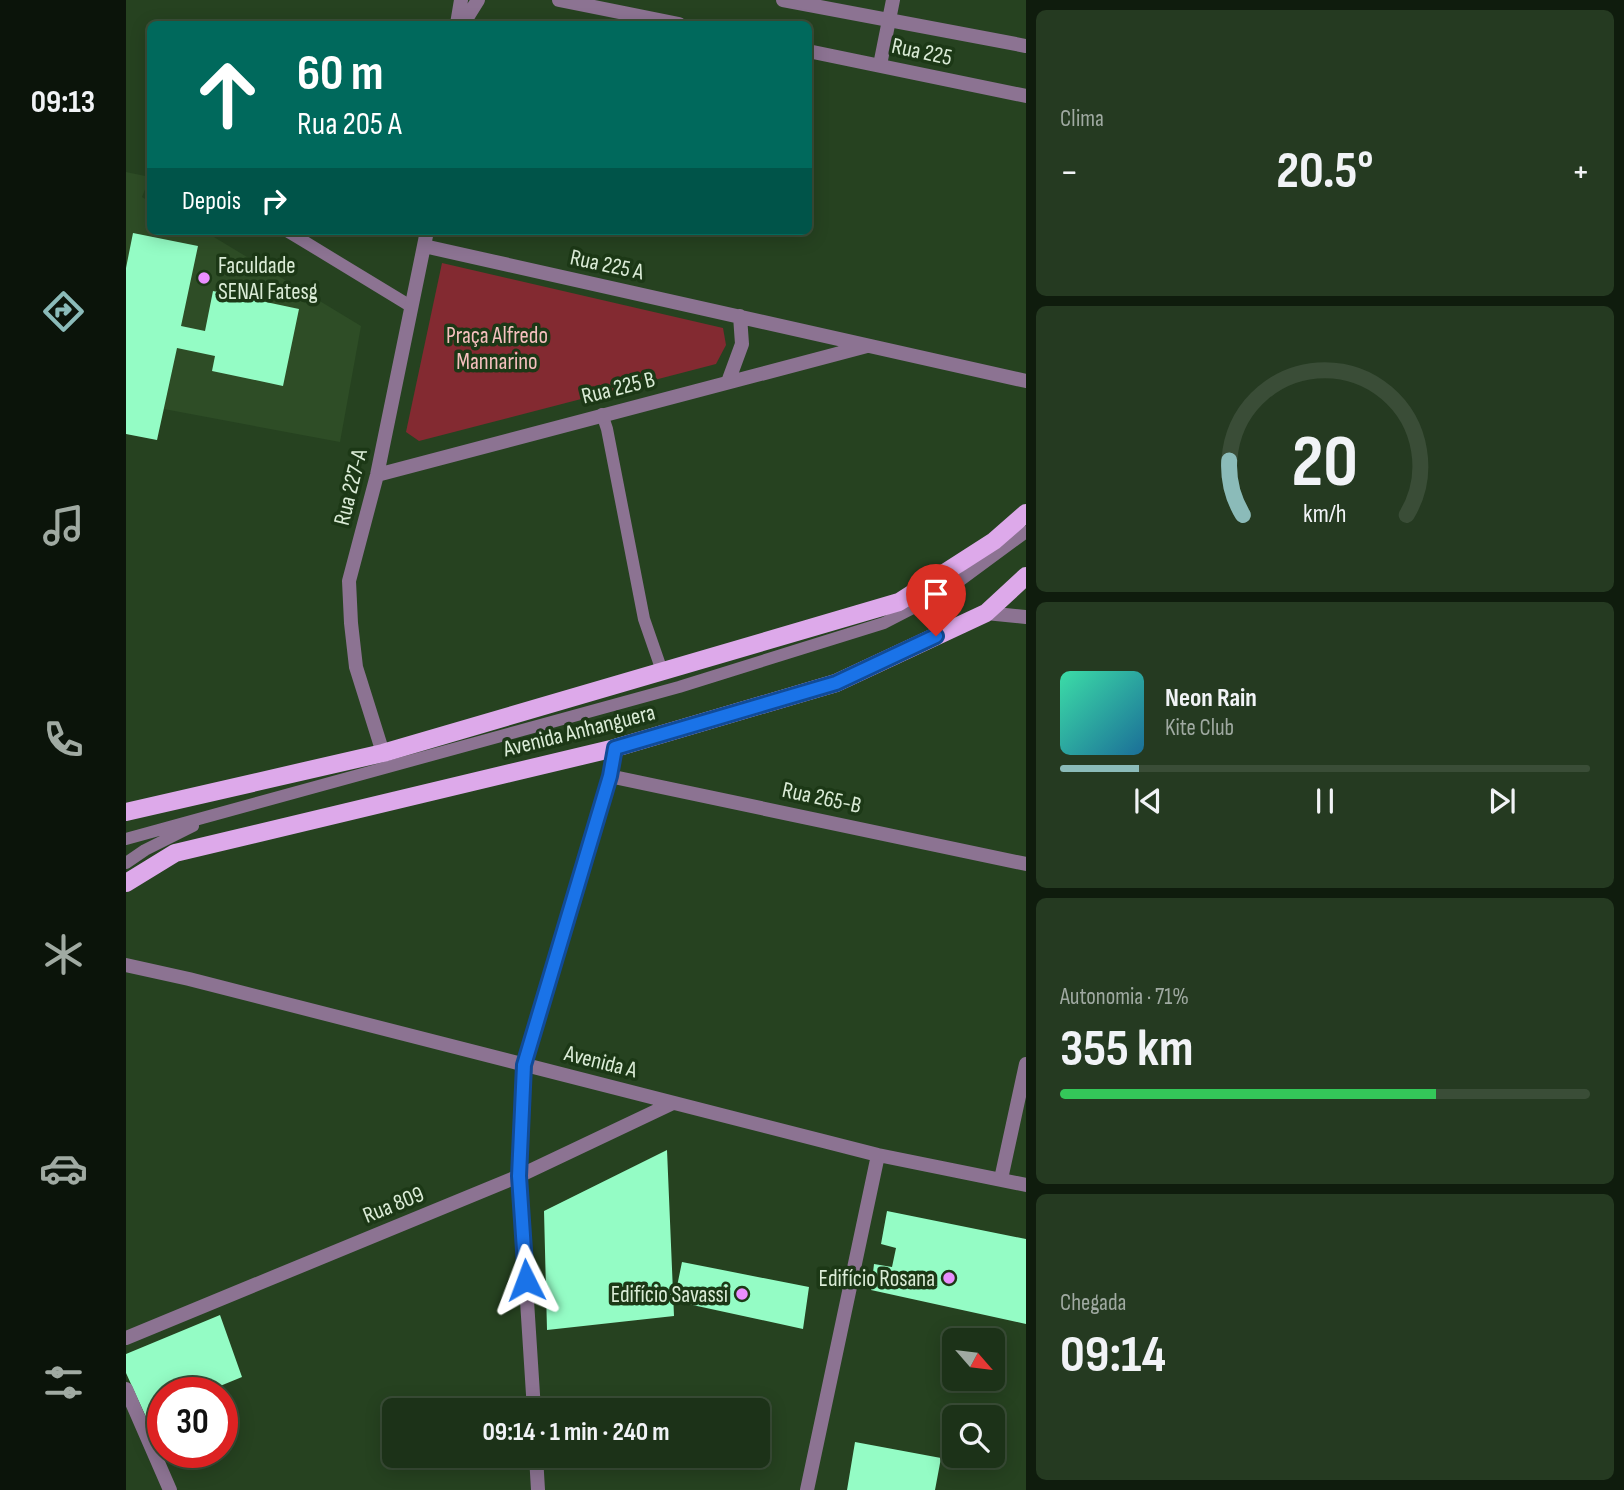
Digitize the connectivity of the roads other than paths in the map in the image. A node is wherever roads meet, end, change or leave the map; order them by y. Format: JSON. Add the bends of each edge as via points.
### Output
{"nodes":[{"id":1,"x":461,"y":0,"type":"edge"},
{"id":2,"x":478,"y":0,"type":"edge"},
{"id":3,"x":559,"y":0,"type":"edge"},
{"id":4,"x":783,"y":0,"type":"edge"},
{"id":5,"x":892,"y":0,"type":"edge"},
{"id":6,"x":889,"y":20,"type":"junction"},
{"id":7,"x":458,"y":21,"type":"edge"},
{"id":8,"x":465,"y":21,"type":"edge"},
{"id":9,"x":664,"y":21,"type":"edge"},
{"id":10,"x":1026,"y":46,"type":"edge"},
{"id":11,"x":812,"y":52,"type":"edge"},
{"id":12,"x":880,"y":65,"type":"junction"},
{"id":13,"x":1026,"y":96,"type":"edge"},
{"id":14,"x":294,"y":235,"type":"edge"},
{"id":15,"x":425,"y":235,"type":"edge"},
{"id":16,"x":424,"y":246,"type":"junction"},
{"id":17,"x":412,"y":307,"type":"junction"},
{"id":18,"x":740,"y":316,"type":"junction"},
{"id":19,"x":870,"y":345,"type":"junction"},
{"id":20,"x":1026,"y":381,"type":"edge"},
{"id":21,"x":728,"y":382,"type":"junction"},
{"id":22,"x":602,"y":414,"type":"junction"},
{"id":23,"x":377,"y":475,"type":"junction"},
{"id":24,"x":1026,"y":513,"type":"edge"},
{"id":25,"x":1026,"y":532,"type":"edge"},
{"id":26,"x":1026,"y":576,"type":"edge"},
{"id":27,"x":986,"y":613,"type":"junction"},
{"id":28,"x":1026,"y":617,"type":"edge"},
{"id":29,"x":662,"y":671,"type":"junction"},
{"id":30,"x":615,"y":748,"type":"junction"},
{"id":31,"x":383,"y":753,"type":"junction"},
{"id":32,"x":610,"y":776,"type":"junction"},
{"id":33,"x":126,"y":812,"type":"edge"},
{"id":34,"x":221,"y":813,"type":"junction"},
{"id":35,"x":126,"y":839,"type":"edge"},
{"id":36,"x":126,"y":863,"type":"edge"},
{"id":37,"x":1026,"y":864,"type":"edge"},
{"id":38,"x":126,"y":883,"type":"edge"},
{"id":39,"x":126,"y":965,"type":"edge"},
{"id":40,"x":1026,"y":1064,"type":"edge"},
{"id":41,"x":524,"y":1065,"type":"junction"},
{"id":42,"x":673,"y":1103,"type":"junction"},
{"id":43,"x":878,"y":1155,"type":"junction"},
{"id":44,"x":519,"y":1176,"type":"junction"},
{"id":45,"x":1001,"y":1179,"type":"junction"},
{"id":46,"x":1026,"y":1185,"type":"edge"},
{"id":47,"x":126,"y":1338,"type":"edge"},
{"id":48,"x":126,"y":1389,"type":"edge"},
{"id":49,"x":533,"y":1398,"type":"edge"},
{"id":50,"x":537,"y":1468,"type":"edge"},
{"id":51,"x":170,"y":1490,"type":"edge"},
{"id":52,"x":538,"y":1490,"type":"edge"},
{"id":53,"x":807,"y":1490,"type":"edge"}],
"edges":[{"from":1,"to":7,"type":"street"},
{"from":2,"to":8,"type":"street"},
{"from":3,"to":9,"type":"street"},
{"from":4,"to":6,"type":"street","name":"Rua 225"},
{"from":5,"to":6,"type":"street"},
{"from":6,"to":10,"type":"street","name":"Rua 225"},
{"from":6,"to":12,"type":"street"},
{"from":11,"to":12,"type":"street","name":"Rua 225"},
{"from":12,"to":13,"type":"street","name":"Rua 225"},
{"from":14,"to":17,"type":"lane"},
{"from":15,"to":16,"type":"street","name":"Rua 227-A"},
{"from":16,"to":17,"type":"street","name":"Rua 227-A"},
{"from":16,"to":18,"type":"street","name":"Rua 225 A"},
{"from":17,"to":23,"type":"street","name":"Rua 227-A"},
{"from":18,"to":19,"type":"street","name":"Rua 225 A"},
{"from":18,"to":21,"type":"street","via":[[742,344]]},
{"from":19,"to":20,"type":"street","name":"Rua 225 A"},
{"from":19,"to":21,"type":"street","name":"Rua 225 B"},
{"from":21,"to":22,"type":"street","name":"Rua 225 B"},
{"from":22,"to":23,"type":"street","name":"Rua 225 B"},
{"from":22,"to":29,"type":"lane","via":[[644,619]]},
{"from":23,"to":31,"type":"street","name":"Rua 227-A","via":[[349,581],[356,667]]},
{"from":24,"to":29,"type":"main road","name":"Avenida Anhanguera","via":[[994,541],[899,602]]},
{"from":25,"to":34,"type":"lane","via":[[946,591],[884,622],[679,687]]},
{"from":26,"to":27,"type":"main road","name":"Avenida Anhanguera"},
{"from":27,"to":28,"type":"street"},
{"from":27,"to":30,"type":"main road","name":"Avenida Anhanguera","via":[[836,683]]},
{"from":29,"to":31,"type":"main road","name":"Avenida Anhanguera"},
{"from":30,"to":32,"type":"street"},
{"from":30,"to":38,"type":"main road","name":"Avenida Anhanguera","via":[[175,853]]},
{"from":31,"to":33,"type":"main road","name":"Avenida Anhanguera"},
{"from":32,"to":37,"type":"street","name":"Rua 265-B"},
{"from":32,"to":41,"type":"street"},
{"from":34,"to":35,"type":"lane"},
{"from":34,"to":36,"type":"lane"},
{"from":39,"to":41,"type":"street","name":"Avenida A"},
{"from":40,"to":45,"type":"street"},
{"from":41,"to":42,"type":"street","name":"Avenida A"},
{"from":41,"to":44,"type":"street"},
{"from":42,"to":43,"type":"street","name":"Avenida A"},
{"from":42,"to":44,"type":"street","name":"Rua 809"},
{"from":43,"to":45,"type":"street","name":"Avenida A"},
{"from":43,"to":53,"type":"street"},
{"from":44,"to":47,"type":"street","name":"Rua 809"},
{"from":44,"to":49,"type":"street"},
{"from":45,"to":46,"type":"street","name":"Avenida A"},
{"from":48,"to":51,"type":"street"},
{"from":50,"to":52,"type":"street"}]}
